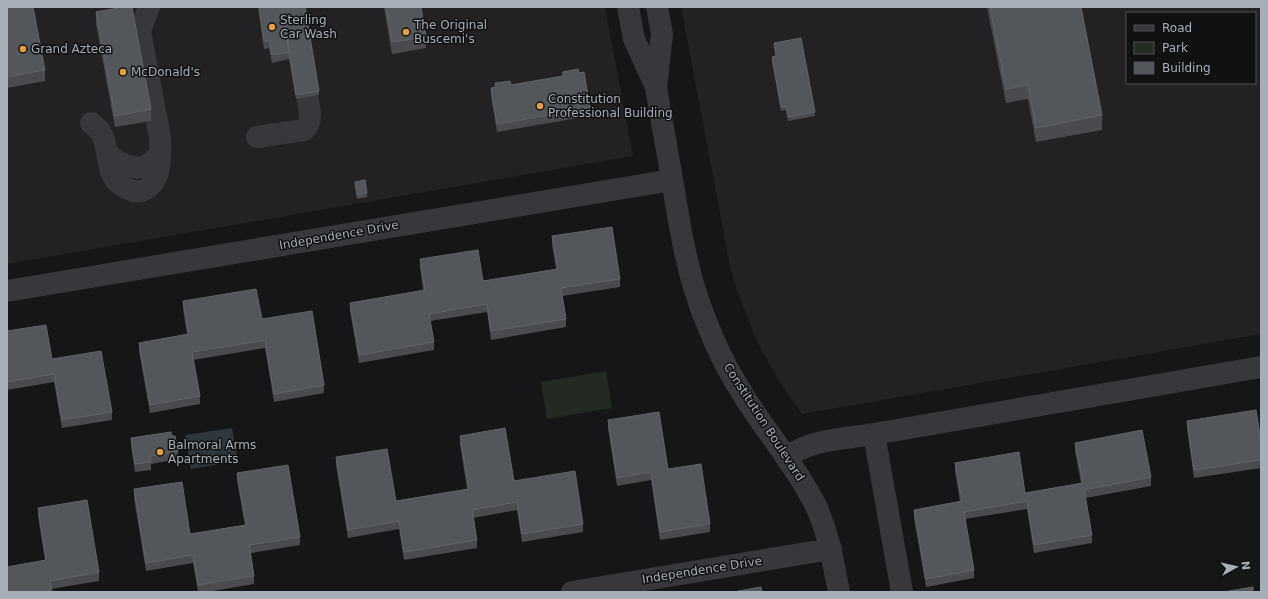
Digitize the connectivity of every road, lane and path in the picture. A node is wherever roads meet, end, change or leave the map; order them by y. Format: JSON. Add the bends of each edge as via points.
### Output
{"nodes":[{"id":1,"x":149,"y":7,"type":"edge"},
{"id":2,"x":292,"y":7,"type":"edge"},
{"id":3,"x":628,"y":7,"type":"edge"},
{"id":4,"x":657,"y":7,"type":"edge"},
{"id":5,"x":656,"y":87,"type":"junction"},
{"id":6,"x":91,"y":123,"type":"dead end"},
{"id":7,"x":257,"y":137,"type":"dead end"},
{"id":8,"x":672,"y":180,"type":"junction"},
{"id":9,"x":7,"y":291,"type":"edge"},
{"id":10,"x":1261,"y":367,"type":"edge"},
{"id":11,"x":874,"y":434,"type":"junction"},
{"id":12,"x":787,"y":457,"type":"junction"},
{"id":13,"x":831,"y":549,"type":"junction"},
{"id":14,"x":572,"y":592,"type":"edge"},
{"id":15,"x":839,"y":592,"type":"edge"},
{"id":16,"x":902,"y":592,"type":"edge"}],
"edges":[{"from":1,"to":6,"type":"street","via":[[140,31],[160,137],[160,153],[157,176],[146,190],[136,192],[123,186],[112,175],[100,130]]},
{"from":2,"to":7,"type":"street","via":[[310,120],[304,130]]},
{"from":3,"to":5,"type":"street","name":"Constitution Boulevard","via":[[634,39]]},
{"from":4,"to":5,"type":"street","name":"Constitution Boulevard","via":[[662,34]]},
{"from":5,"to":8,"type":"street","name":"Constitution Boulevard"},
{"from":8,"to":9,"type":"street","name":"Independence Drive"},
{"from":8,"to":12,"type":"street","name":"Constitution Boulevard","via":[[684,249],[707,326],[747,401]]},
{"from":10,"to":11,"type":"street"},
{"from":11,"to":12,"type":"street","via":[[813,444],[796,450]]},
{"from":11,"to":16,"type":"street"},
{"from":12,"to":13,"type":"street","name":"Constitution Boulevard","via":[[814,503]]},
{"from":13,"to":14,"type":"street","name":"Independence Drive"},
{"from":13,"to":15,"type":"street","name":"Constitution Boulevard"}]}
